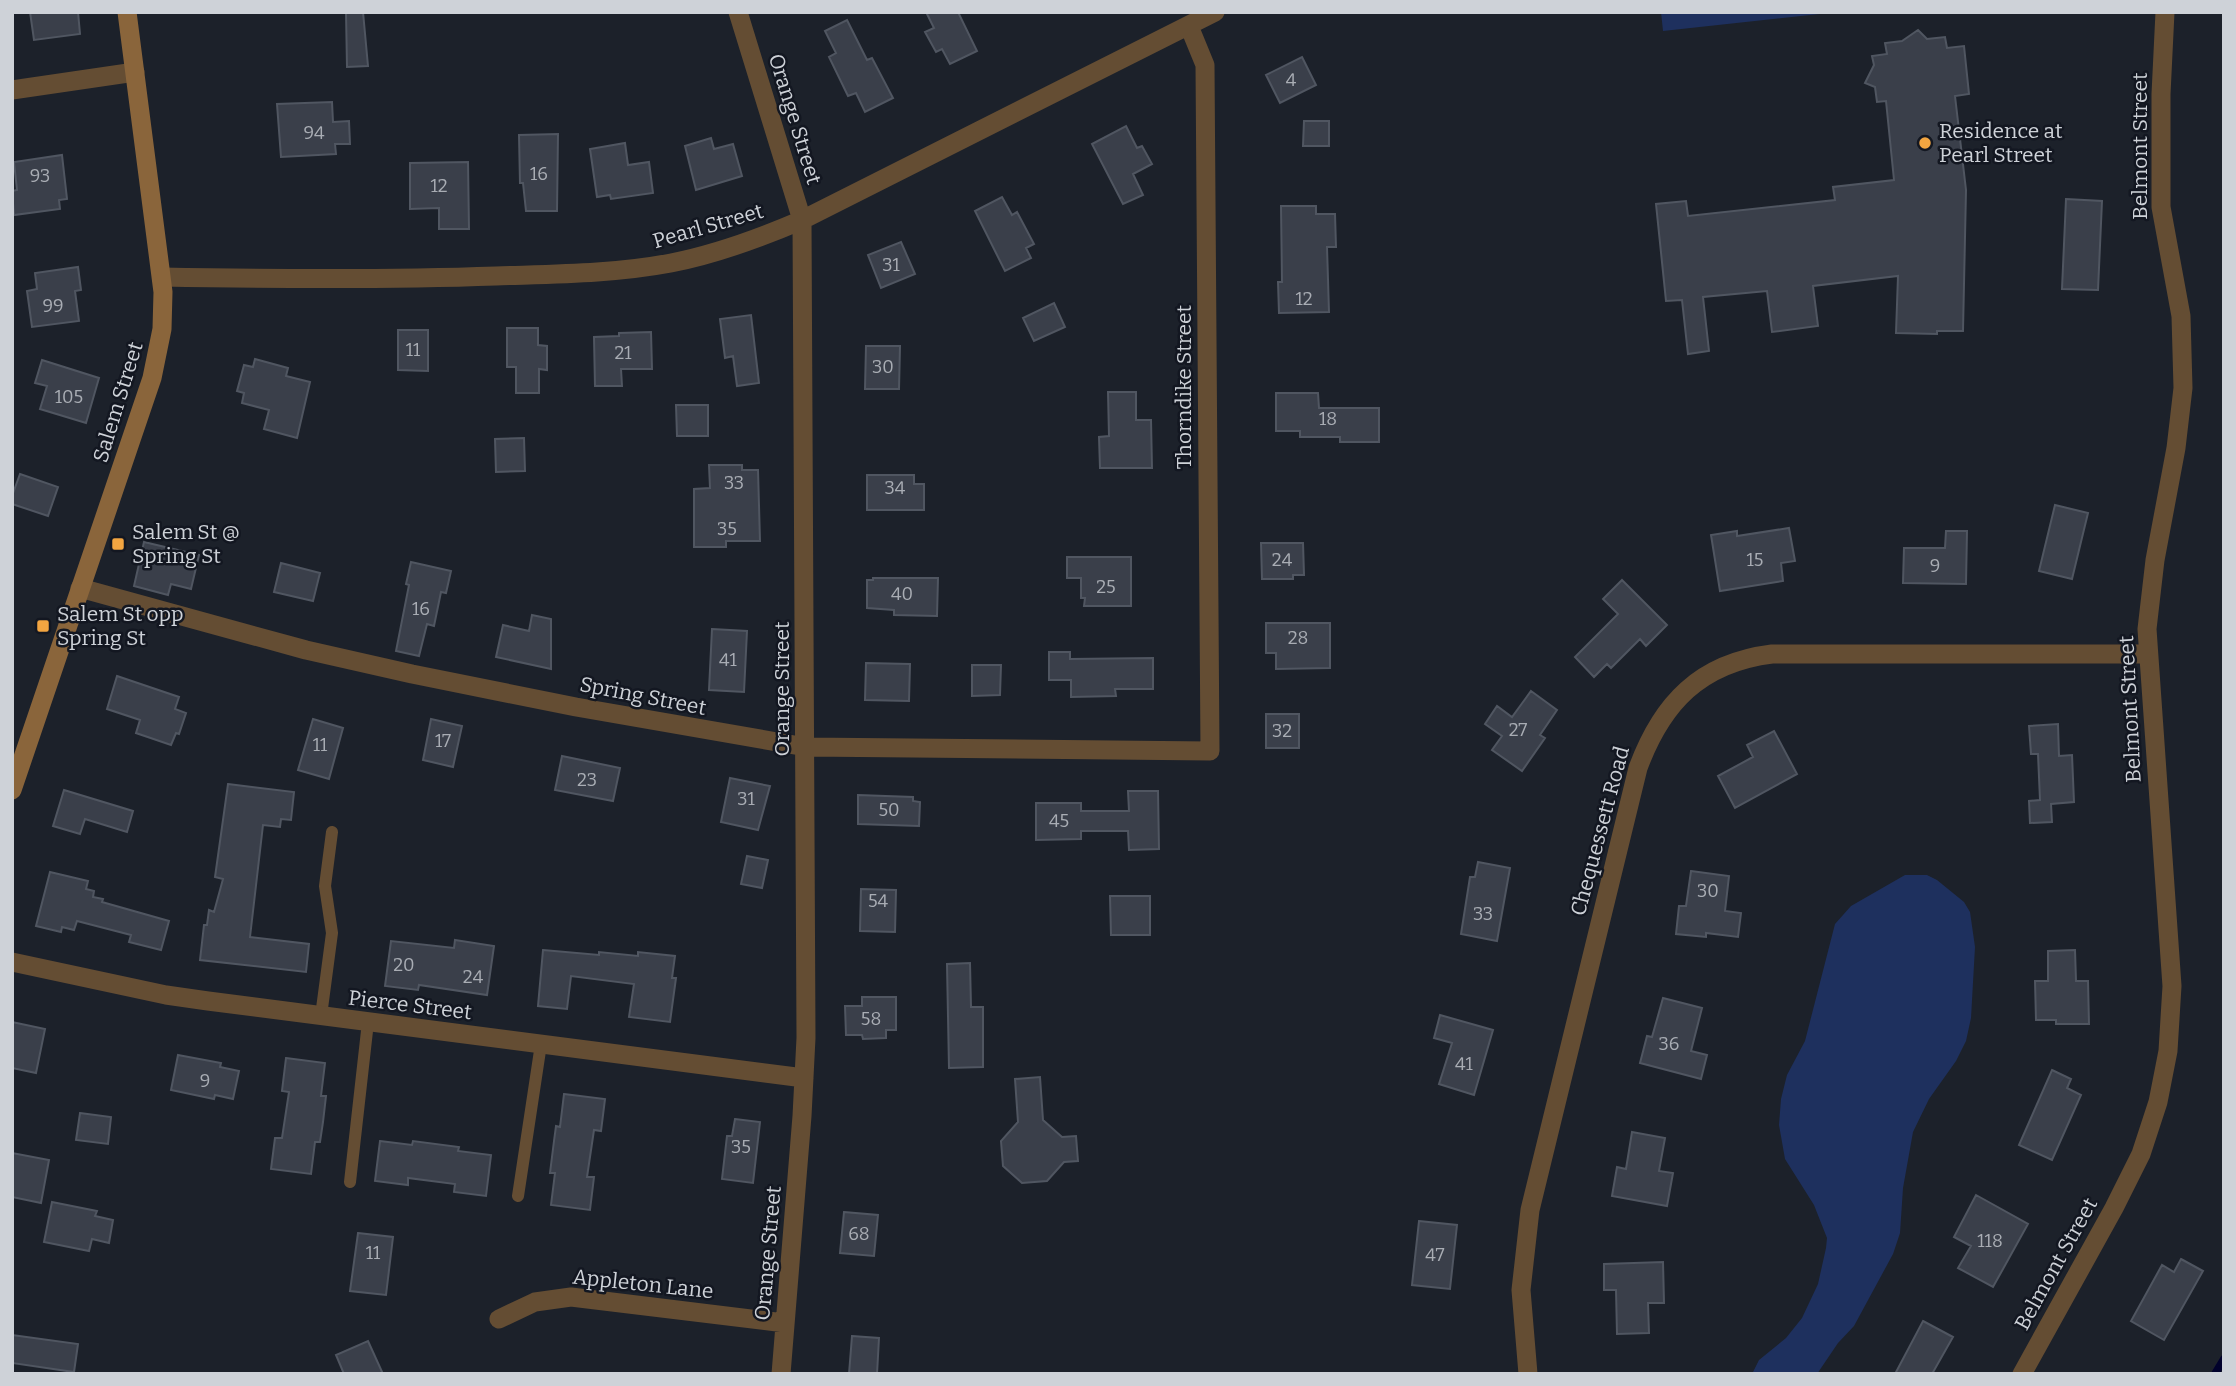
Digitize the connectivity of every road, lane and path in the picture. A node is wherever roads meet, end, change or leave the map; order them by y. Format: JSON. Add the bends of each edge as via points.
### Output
{"nodes":[{"id":1,"x":127,"y":12,"type":"edge"},
{"id":2,"x":738,"y":12,"type":"edge"},
{"id":3,"x":1215,"y":12,"type":"edge"},
{"id":4,"x":2165,"y":12,"type":"edge"},
{"id":5,"x":1188,"y":26,"type":"junction"},
{"id":6,"x":135,"y":72,"type":"junction"},
{"id":7,"x":12,"y":90,"type":"edge"},
{"id":8,"x":802,"y":220,"type":"junction"},
{"id":9,"x":162,"y":277,"type":"junction"},
{"id":10,"x":80,"y":588,"type":"junction"},
{"id":11,"x":2147,"y":654,"type":"junction"},
{"id":12,"x":806,"y":747,"type":"junction"},
{"id":13,"x":1210,"y":751,"type":"joint"},
{"id":14,"x":12,"y":790,"type":"edge"},
{"id":15,"x":332,"y":832,"type":"dead end"},
{"id":16,"x":12,"y":962,"type":"edge"},
{"id":17,"x":321,"y":1016,"type":"junction"},
{"id":18,"x":368,"y":1022,"type":"junction"},
{"id":19,"x":541,"y":1044,"type":"junction"},
{"id":20,"x":804,"y":1078,"type":"junction"},
{"id":21,"x":350,"y":1182,"type":"dead end"},
{"id":22,"x":518,"y":1196,"type":"dead end"},
{"id":23,"x":499,"y":1319,"type":"dead end"},
{"id":24,"x":785,"y":1323,"type":"junction"},
{"id":25,"x":781,"y":1374,"type":"edge"},
{"id":26,"x":1528,"y":1374,"type":"edge"},
{"id":27,"x":2022,"y":1374,"type":"edge"}],
"edges":[{"from":1,"to":6,"type":"main road","name":"Salem Street"},
{"from":2,"to":8,"type":"street","name":"Orange Street"},
{"from":3,"to":5,"type":"street","name":"Pearl Street"},
{"from":4,"to":11,"type":"street","name":"Belmont Street","via":[[2161,206],[2181,316],[2183,377],[2176,448],[2152,584]]},
{"from":5,"to":8,"type":"street","name":"Pearl Street"},
{"from":5,"to":13,"type":"street","name":"Thorndike Street","via":[[1205,65]]},
{"from":6,"to":7,"type":"street"},
{"from":6,"to":9,"type":"main road","name":"Salem Street"},
{"from":8,"to":9,"type":"street","name":"Pearl Street","via":[[708,254],[607,271],[436,278]]},
{"from":8,"to":12,"type":"street","name":"Orange Street"},
{"from":9,"to":10,"type":"main road","name":"Salem Street","via":[[157,358]]},
{"from":10,"to":12,"type":"street","name":"Spring Street","via":[[412,674]]},
{"from":10,"to":14,"type":"main road","name":"Salem Street"},
{"from":11,"to":26,"type":"street","name":"Chequessett Road","via":[[1772,654],[1724,667],[1673,703],[1651,734],[1638,768],[1530,1210],[1521,1290]]},
{"from":11,"to":27,"type":"street","name":"Belmont Street","via":[[2172,986],[2164,1077],[2141,1154]]},
{"from":12,"to":13,"type":"street","name":"Spring Street"},
{"from":12,"to":20,"type":"street","name":"Orange Street"},
{"from":15,"to":17,"type":"lane","via":[[325,886],[332,933]]},
{"from":16,"to":17,"type":"street","name":"Pierce Street","via":[[166,995]]},
{"from":17,"to":18,"type":"street","name":"Pierce Street"},
{"from":18,"to":19,"type":"street","name":"Pierce Street"},
{"from":18,"to":21,"type":"lane"},
{"from":19,"to":20,"type":"street","name":"Pierce Street"},
{"from":19,"to":22,"type":"lane"},
{"from":20,"to":24,"type":"street","name":"Orange Street"},
{"from":23,"to":24,"type":"street","name":"Appleton Lane","via":[[535,1302],[571,1297]]},
{"from":24,"to":25,"type":"street","name":"Orange Street"}]}
